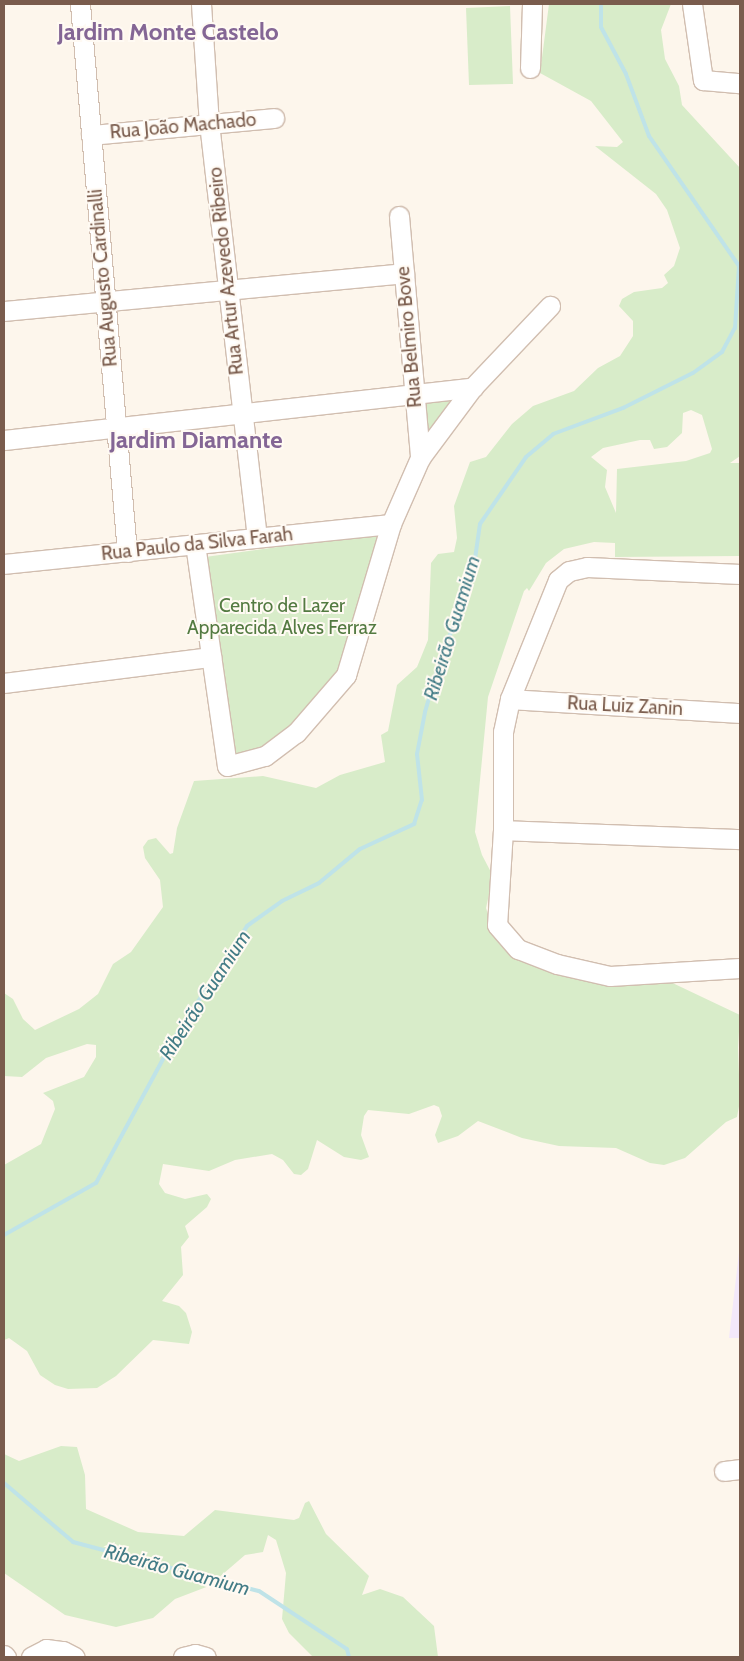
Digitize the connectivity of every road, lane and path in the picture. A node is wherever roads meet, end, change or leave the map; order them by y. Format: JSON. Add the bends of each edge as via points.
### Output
{"nodes":[{"id":1,"x":80,"y":4,"type":"edge"},
{"id":2,"x":201,"y":4,"type":"edge"},
{"id":3,"x":532,"y":4,"type":"edge"},
{"id":4,"x":692,"y":4,"type":"edge"},
{"id":5,"x":530,"y":68,"type":"dead end"},
{"id":6,"x":740,"y":83,"type":"edge"},
{"id":7,"x":274,"y":118,"type":"dead end"},
{"id":8,"x":209,"y":123,"type":"junction"},
{"id":9,"x":91,"y":135,"type":"junction"},
{"id":10,"x":399,"y":216,"type":"dead end"},
{"id":11,"x":404,"y":273,"type":"junction"},
{"id":12,"x":228,"y":290,"type":"junction"},
{"id":13,"x":106,"y":302,"type":"junction"},
{"id":14,"x":550,"y":306,"type":"dead end"},
{"id":15,"x":4,"y":311,"type":"edge"},
{"id":16,"x":473,"y":387,"type":"junction"},
{"id":17,"x":414,"y":394,"type":"junction"},
{"id":18,"x":242,"y":413,"type":"junction"},
{"id":19,"x":116,"y":427,"type":"junction"},
{"id":20,"x":4,"y":440,"type":"edge"},
{"id":21,"x":420,"y":458,"type":"junction"},
{"id":22,"x":390,"y":524,"type":"junction"},
{"id":23,"x":257,"y":538,"type":"junction"},
{"id":24,"x":195,"y":544,"type":"junction"},
{"id":25,"x":127,"y":552,"type":"junction"},
{"id":26,"x":4,"y":564,"type":"edge"},
{"id":27,"x":740,"y":574,"type":"edge"},
{"id":28,"x":211,"y":657,"type":"junction"},
{"id":29,"x":4,"y":683,"type":"edge"},
{"id":30,"x":510,"y":700,"type":"junction"},
{"id":31,"x":740,"y":713,"type":"edge"},
{"id":32,"x":503,"y":830,"type":"junction"},
{"id":33,"x":740,"y":839,"type":"edge"},
{"id":34,"x":740,"y":968,"type":"edge"},
{"id":35,"x":31,"y":1657,"type":"edge"},
{"id":36,"x":75,"y":1657,"type":"edge"},
{"id":37,"x":183,"y":1657,"type":"edge"},
{"id":38,"x":206,"y":1657,"type":"edge"}],
"edges":[{"from":1,"to":9,"type":"street","name":"Rua Augusto Cardinalli"},
{"from":2,"to":8,"type":"street","name":"Rua Artur Azevedo Ribeiro"},
{"from":3,"to":5,"type":"street"},
{"from":4,"to":6,"type":"street","via":[[703,80]]},
{"from":7,"to":8,"type":"street","name":"Rua João Machado"},
{"from":8,"to":9,"type":"street","name":"Rua João Machado"},
{"from":8,"to":12,"type":"street","name":"Rua Artur Azevedo Ribeiro"},
{"from":9,"to":13,"type":"street","name":"Rua Augusto Cardinalli"},
{"from":10,"to":11,"type":"street","name":"Rua Belmiro Bove"},
{"from":11,"to":12,"type":"street"},
{"from":11,"to":17,"type":"street","name":"Rua Belmiro Bove"},
{"from":12,"to":13,"type":"street"},
{"from":12,"to":18,"type":"street","name":"Rua Artur Azevedo Ribeiro"},
{"from":13,"to":15,"type":"street"},
{"from":13,"to":19,"type":"street","name":"Rua Augusto Cardinalli"},
{"from":14,"to":16,"type":"street"},
{"from":16,"to":17,"type":"street"},
{"from":16,"to":21,"type":"street"},
{"from":17,"to":18,"type":"street"},
{"from":17,"to":21,"type":"street","name":"Rua Belmiro Bove"},
{"from":18,"to":19,"type":"street"},
{"from":18,"to":23,"type":"street","name":"Rua Artur Azevedo Ribeiro"},
{"from":19,"to":20,"type":"street"},
{"from":19,"to":25,"type":"street","name":"Rua Augusto Cardinalli"},
{"from":21,"to":22,"type":"street"},
{"from":22,"to":23,"type":"street","name":"Rua Paulo da Silva Farah"},
{"from":22,"to":28,"type":"street","via":[[346,675],[296,733],[265,756],[227,766]]},
{"from":23,"to":24,"type":"street","name":"Rua Paulo da Silva Farah"},
{"from":24,"to":25,"type":"street","name":"Rua Paulo da Silva Farah"},
{"from":24,"to":28,"type":"street"},
{"from":25,"to":26,"type":"street","name":"Rua Paulo da Silva Farah"},
{"from":27,"to":30,"type":"street","via":[[586,567],[570,571],[558,580]]},
{"from":28,"to":29,"type":"street"},
{"from":30,"to":31,"type":"street","name":"Rua Luiz Zanin"},
{"from":30,"to":32,"type":"street","via":[[503,732]]},
{"from":32,"to":33,"type":"street"},
{"from":32,"to":34,"type":"street","via":[[497,925],[518,949],[557,964],[610,976]]},
{"from":35,"to":36,"type":"street","via":[[46,1649],[63,1651]]},
{"from":37,"to":38,"type":"street","via":[[195,1654]]}]}
